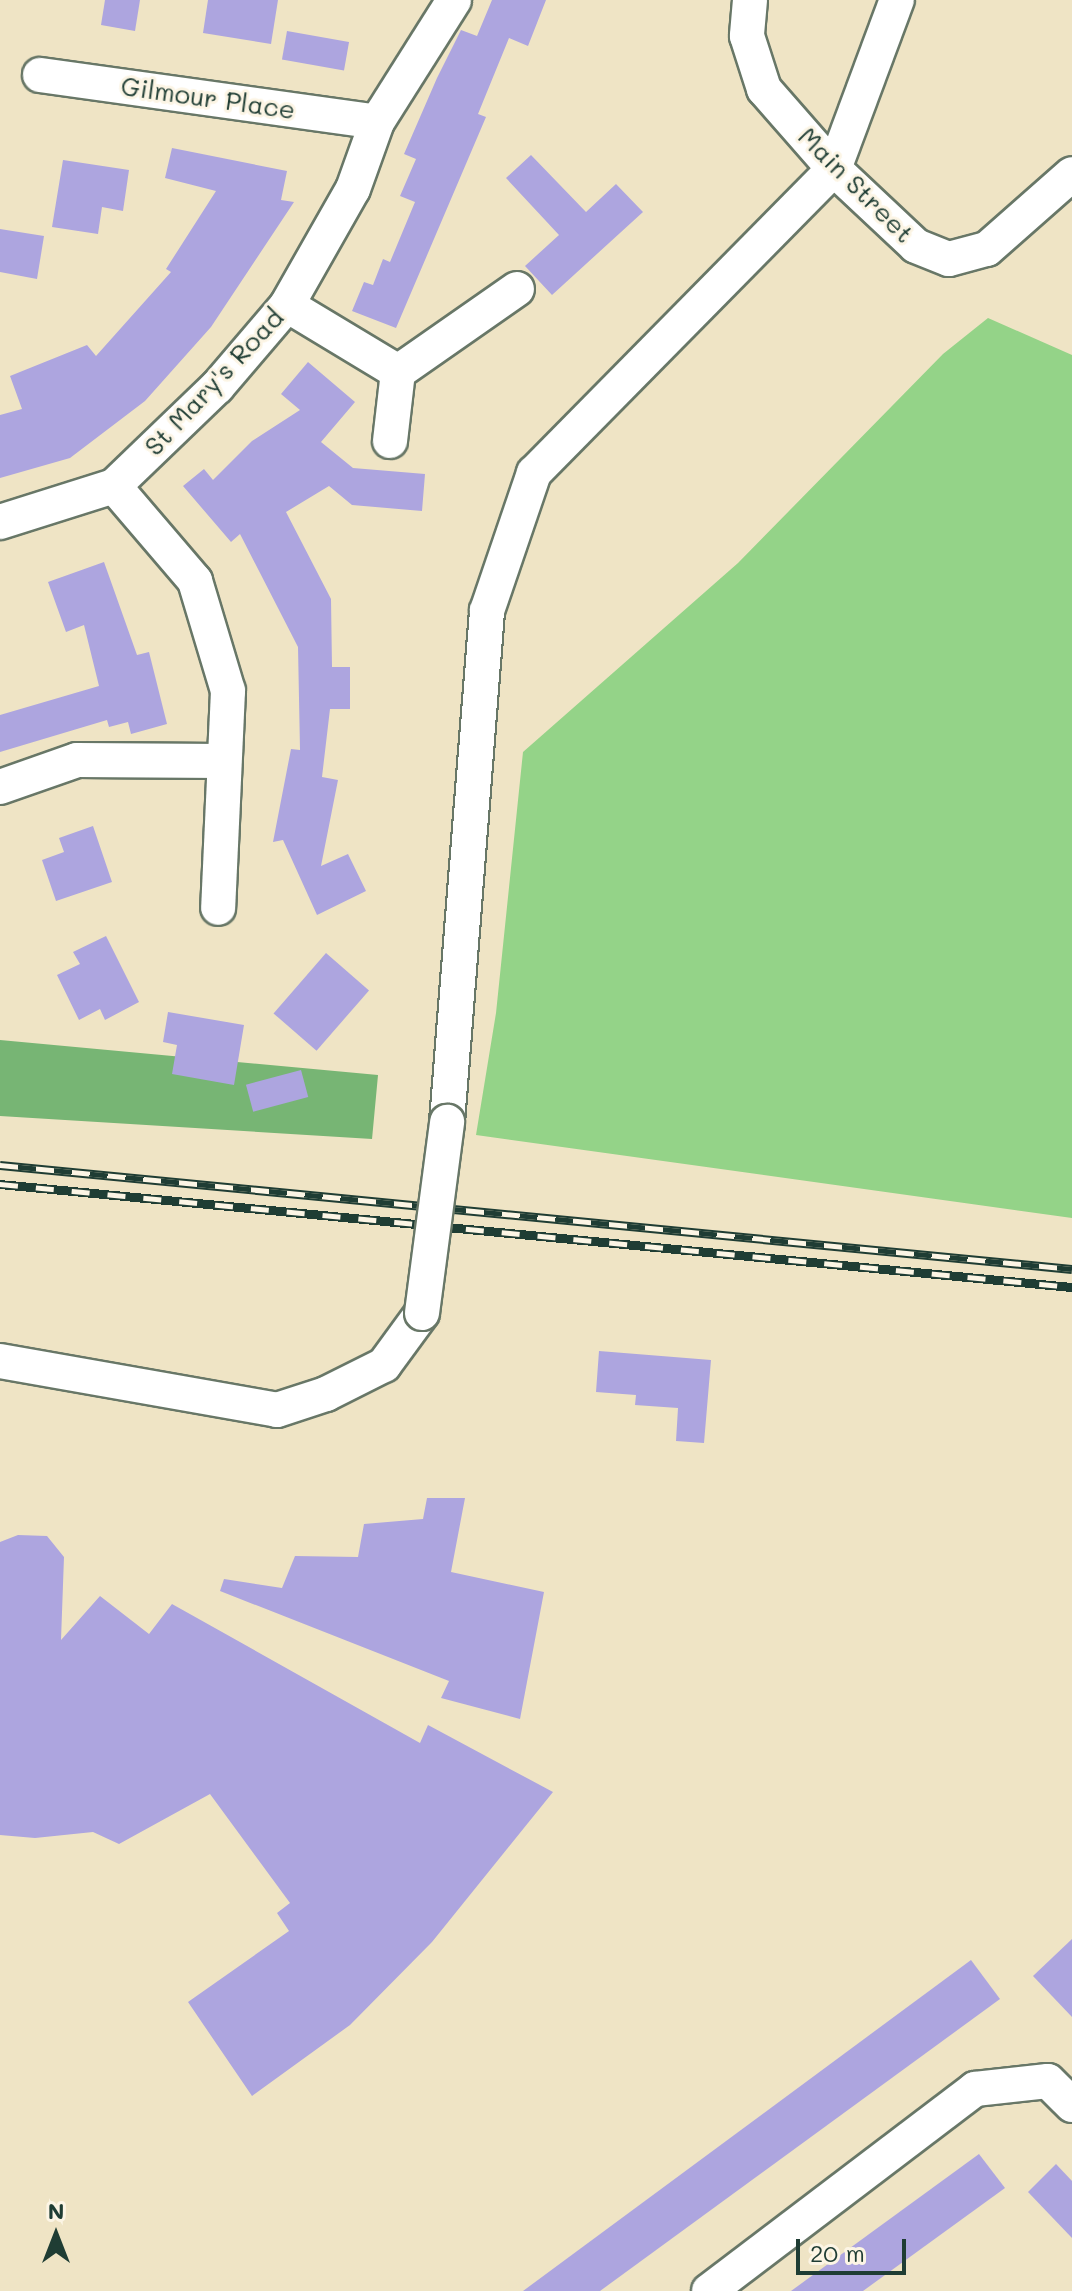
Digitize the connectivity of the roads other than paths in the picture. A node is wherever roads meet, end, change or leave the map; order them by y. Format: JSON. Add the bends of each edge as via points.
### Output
{"nodes":[{"id":1,"x":454,"y":0,"type":"edge"},
{"id":2,"x":750,"y":0,"type":"edge"},
{"id":3,"x":897,"y":0,"type":"edge"},
{"id":4,"x":40,"y":75,"type":"dead end"},
{"id":5,"x":377,"y":122,"type":"junction"},
{"id":6,"x":834,"y":169,"type":"junction"},
{"id":7,"x":1072,"y":174,"type":"edge"},
{"id":8,"x":517,"y":289,"type":"dead end"},
{"id":9,"x":287,"y":305,"type":"junction"},
{"id":10,"x":398,"y":372,"type":"junction"},
{"id":11,"x":390,"y":441,"type":"dead end"},
{"id":12,"x":114,"y":486,"type":"junction"},
{"id":13,"x":0,"y":522,"type":"edge"},
{"id":14,"x":223,"y":761,"type":"junction"},
{"id":15,"x":0,"y":787,"type":"edge"},
{"id":16,"x":218,"y":908,"type":"dead end"},
{"id":17,"x":0,"y":1361,"type":"edge"},
{"id":18,"x":1072,"y":2105,"type":"edge"},
{"id":19,"x":709,"y":2291,"type":"edge"}],
"edges":[{"from":1,"to":5,"type":"street","name":"St Mary's Road"},
{"from":2,"to":6,"type":"street","name":"Main Street","via":[[747,36],[764,89]]},
{"from":3,"to":6,"type":"street"},
{"from":4,"to":5,"type":"street","name":"Gilmour Place"},
{"from":5,"to":9,"type":"street","name":"St Mary's Road","via":[[353,189]]},
{"from":6,"to":7,"type":"street","name":"Main Street","via":[[916,246],[949,259],[987,249]]},
{"from":6,"to":17,"type":"street","bridge":true,"via":[[534,473],[487,611],[447,1122],[422,1313],[384,1365],[326,1394],[277,1410]]},
{"from":8,"to":10,"type":"street"},
{"from":9,"to":10,"type":"street"},
{"from":9,"to":12,"type":"street","name":"St Mary's Road","via":[[217,387]]},
{"from":10,"to":11,"type":"street"},
{"from":12,"to":13,"type":"street","name":"St Mary's Road"},
{"from":12,"to":14,"type":"street","via":[[195,581],[228,691]]},
{"from":14,"to":15,"type":"street","via":[[77,760]]},
{"from":14,"to":16,"type":"street"},
{"from":18,"to":19,"type":"street","via":[[1048,2081],[975,2089]]}]}
